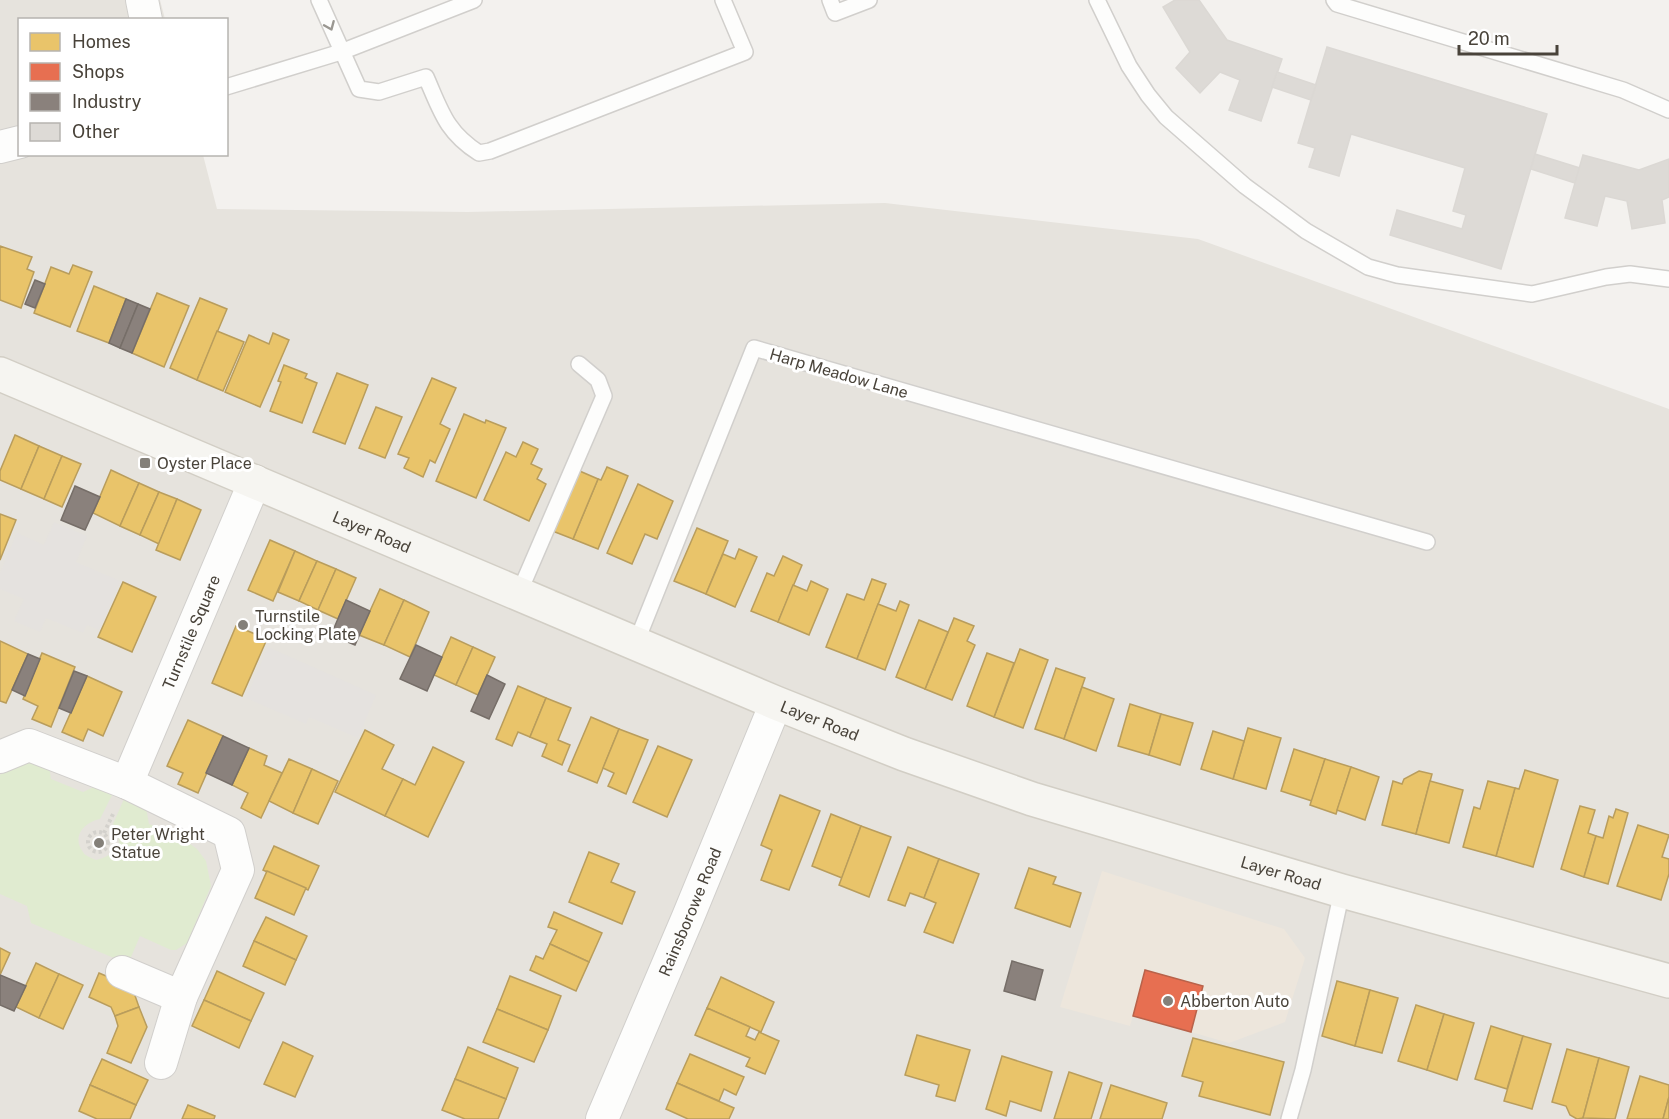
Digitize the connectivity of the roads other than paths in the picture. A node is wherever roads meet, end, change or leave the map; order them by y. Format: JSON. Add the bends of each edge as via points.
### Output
{"nodes":[{"id":1,"x":142,"y":0,"type":"edge"},
{"id":2,"x":319,"y":0,"type":"edge"},
{"id":3,"x":474,"y":0,"type":"edge"},
{"id":4,"x":723,"y":0,"type":"edge"},
{"id":5,"x":830,"y":0,"type":"edge"},
{"id":6,"x":869,"y":0,"type":"edge"},
{"id":7,"x":1097,"y":0,"type":"edge"},
{"id":8,"x":1334,"y":0,"type":"edge"},
{"id":9,"x":146,"y":18,"type":"edge"},
{"id":10,"x":341,"y":52,"type":"junction"},
{"id":11,"x":228,"y":86,"type":"edge"},
{"id":12,"x":1669,"y":110,"type":"edge"},
{"id":13,"x":18,"y":142,"type":"edge"},
{"id":14,"x":0,"y":147,"type":"edge"},
{"id":15,"x":1669,"y":279,"type":"edge"},
{"id":16,"x":579,"y":364,"type":"dead end"},
{"id":17,"x":0,"y":374,"type":"edge"},
{"id":18,"x":255,"y":480,"type":"junction"},
{"id":19,"x":1427,"y":542,"type":"dead end"},
{"id":20,"x":519,"y":592,"type":"junction"},
{"id":21,"x":636,"y":643,"type":"junction"},
{"id":22,"x":776,"y":703,"type":"junction"},
{"id":23,"x":0,"y":757,"type":"edge"},
{"id":24,"x":127,"y":783,"type":"junction"},
{"id":25,"x":1342,"y":891,"type":"junction"},
{"id":26,"x":122,"y":972,"type":"dead end"},
{"id":27,"x":1669,"y":981,"type":"edge"},
{"id":28,"x":181,"y":997,"type":"junction"},
{"id":29,"x":161,"y":1063,"type":"dead end"},
{"id":30,"x":602,"y":1119,"type":"edge"},
{"id":31,"x":1289,"y":1119,"type":"edge"}],
"edges":[{"from":1,"to":9,"type":"street"},
{"from":2,"to":10,"type":"lane","one_way":true},
{"from":3,"to":10,"type":"lane"},
{"from":4,"to":10,"type":"lane","via":[[745,52],[480,153],[462,142],[447,124],[426,77],[379,93],[358,89]]},
{"from":5,"to":6,"type":"lane","via":[[835,13]]},
{"from":7,"to":15,"type":"lane","via":[[1129,66],[1166,117],[1245,186],[1306,231],[1368,267],[1397,275],[1532,294],[1630,273]]},
{"from":8,"to":12,"type":"lane","via":[[1623,90]]},
{"from":10,"to":11,"type":"lane"},
{"from":13,"to":14,"type":"street"},
{"from":16,"to":20,"type":"lane","via":[[598,380],[604,396]]},
{"from":17,"to":18,"type":"main road","name":"Layer Road"},
{"from":18,"to":20,"type":"main road","name":"Layer Road"},
{"from":18,"to":24,"type":"street","name":"Turnstile Square"},
{"from":19,"to":21,"type":"lane","name":"Harp Meadow Lane","via":[[754,348]]},
{"from":20,"to":21,"type":"main road","name":"Layer Road"},
{"from":21,"to":22,"type":"main road","name":"Layer Road"},
{"from":22,"to":25,"type":"main road","name":"Layer Road","via":[[1032,800]]},
{"from":22,"to":30,"type":"street","name":"Rainsborowe Road"},
{"from":23,"to":24,"type":"street","via":[[29,745]]},
{"from":24,"to":28,"type":"street","via":[[229,833],[238,870]]},
{"from":25,"to":27,"type":"main road","name":"Layer Road"},
{"from":25,"to":31,"type":"lane"},
{"from":26,"to":28,"type":"street"},
{"from":28,"to":29,"type":"street"}]}
